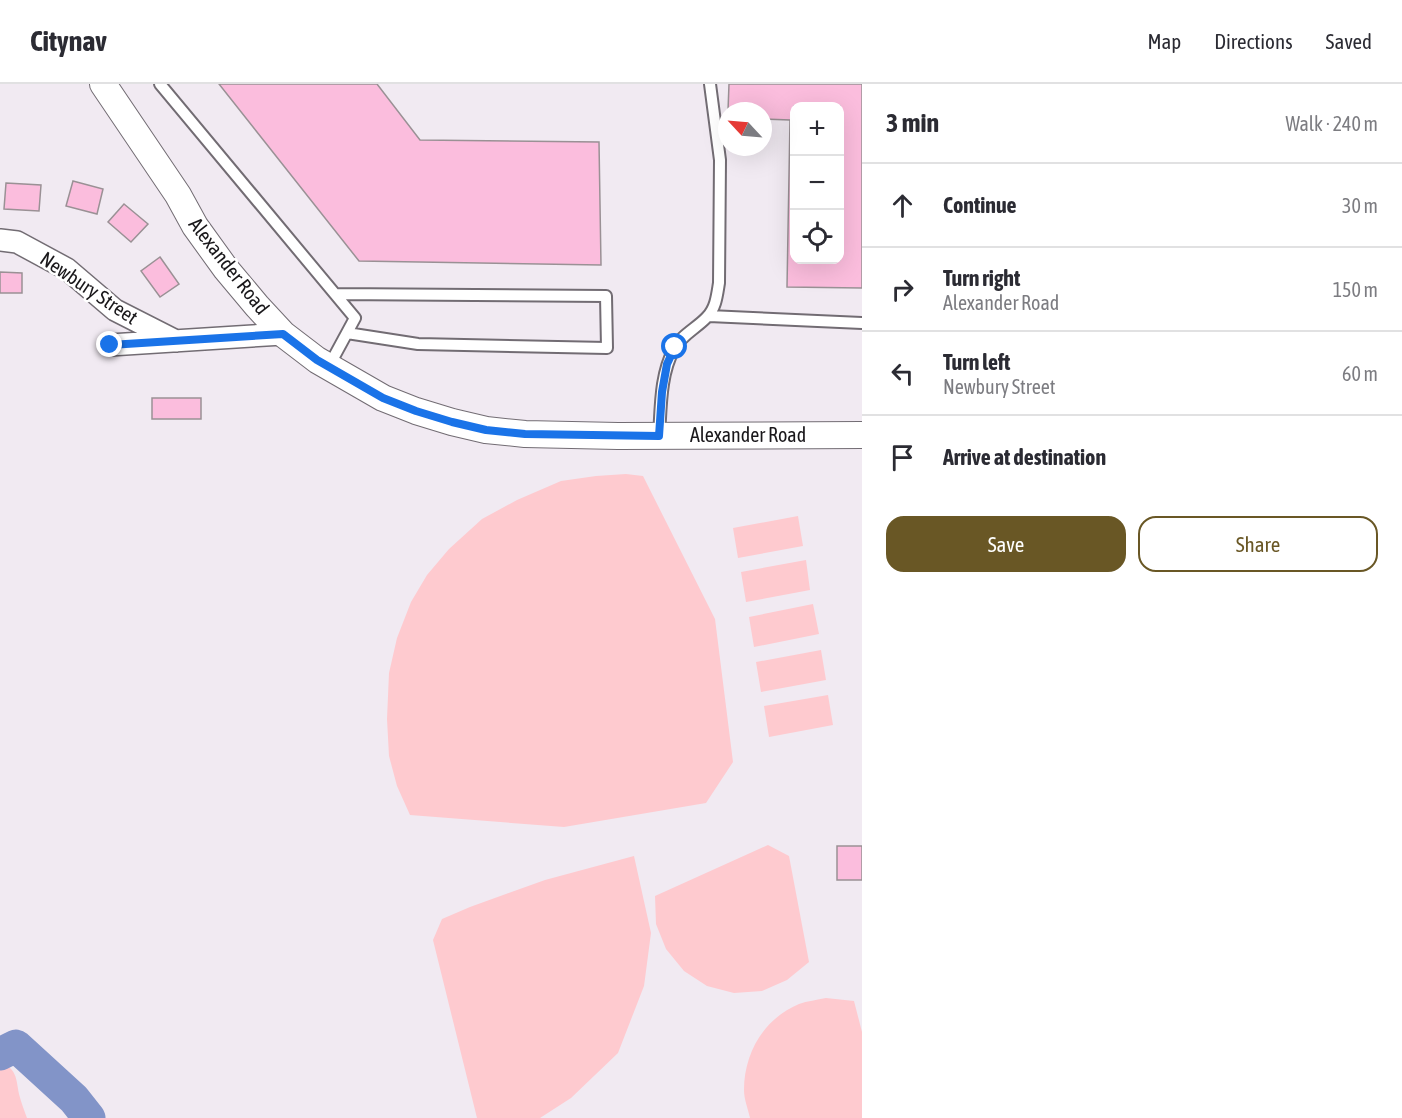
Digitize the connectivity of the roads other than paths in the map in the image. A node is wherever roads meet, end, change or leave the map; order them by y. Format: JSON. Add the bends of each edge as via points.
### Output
{"nodes":[{"id":1,"x":103,"y":84,"type":"edge"},
{"id":2,"x":160,"y":84,"type":"edge"},
{"id":3,"x":710,"y":84,"type":"edge"},
{"id":4,"x":0,"y":240,"type":"edge"},
{"id":5,"x":335,"y":294,"type":"junction"},
{"id":6,"x":709,"y":316,"type":"junction"},
{"id":7,"x":862,"y":323,"type":"edge"},
{"id":8,"x":347,"y":333,"type":"junction"},
{"id":9,"x":283,"y":334,"type":"junction"},
{"id":10,"x":176,"y":341,"type":"junction"},
{"id":11,"x":110,"y":345,"type":"dead end"},
{"id":12,"x":328,"y":367,"type":"junction"},
{"id":13,"x":862,"y":435,"type":"edge"},
{"id":14,"x":659,"y":436,"type":"junction"}],
"edges":[{"from":1,"to":9,"type":"street","name":"Alexander Road","via":[[195,226],[226,269]]},
{"from":2,"to":5,"type":"lane"},
{"from":3,"to":6,"type":"lane","via":[[720,184],[719,283]]},
{"from":4,"to":10,"type":"street","name":"Newbury Street","via":[[17,242],[67,269],[115,310]]},
{"from":5,"to":8,"type":"lane","via":[[355,318]]},
{"from":5,"to":8,"type":"lane","via":[[606,296],[607,348],[418,344]]},
{"from":6,"to":7,"type":"lane"},
{"from":6,"to":14,"type":"lane","via":[[688,332],[667,364]]},
{"from":8,"to":12,"type":"lane"},
{"from":9,"to":10,"type":"street","name":"Newbury Street"},
{"from":9,"to":12,"type":"street","name":"Alexander Road"},
{"from":10,"to":11,"type":"street","name":"Newbury Street"},
{"from":12,"to":14,"type":"street","name":"Alexander Road","via":[[383,398],[486,430]]},
{"from":13,"to":14,"type":"street","name":"Alexander Road"}]}
